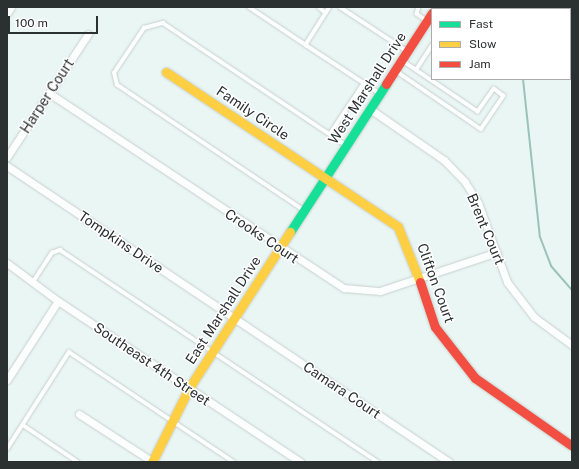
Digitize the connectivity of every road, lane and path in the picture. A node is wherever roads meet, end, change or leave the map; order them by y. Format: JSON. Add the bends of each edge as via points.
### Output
{"nodes":[{"id":1,"x":11,"y":7,"type":"edge"},
{"id":2,"x":249,"y":7,"type":"edge"},
{"id":3,"x":319,"y":7,"type":"edge"},
{"id":4,"x":330,"y":7,"type":"edge"},
{"id":5,"x":340,"y":7,"type":"edge"},
{"id":6,"x":419,"y":7,"type":"edge"},
{"id":7,"x":7,"y":13,"type":"edge"},
{"id":8,"x":326,"y":13,"type":"junction"},
{"id":9,"x":431,"y":15,"type":"edge"},
{"id":10,"x":427,"y":21,"type":"junction"},
{"id":11,"x":88,"y":34,"type":"dead end"},
{"id":12,"x":306,"y":45,"type":"junction"},
{"id":13,"x":431,"y":47,"type":"edge"},
{"id":14,"x":407,"y":51,"type":"junction"},
{"id":15,"x":402,"y":60,"type":"junction"},
{"id":16,"x":395,"y":70,"type":"junction"},
{"id":17,"x":416,"y":70,"type":"junction"},
{"id":18,"x":166,"y":72,"type":"dead end"},
{"id":19,"x":364,"y":83,"type":"junction"},
{"id":20,"x":49,"y":93,"type":"junction"},
{"id":21,"x":380,"y":94,"type":"junction"},
{"id":22,"x":370,"y":109,"type":"junction"},
{"id":23,"x":330,"y":134,"type":"junction"},
{"id":24,"x":347,"y":145,"type":"junction"},
{"id":25,"x":7,"y":157,"type":"edge"},
{"id":26,"x":7,"y":166,"type":"edge"},
{"id":27,"x":326,"y":178,"type":"junction"},
{"id":28,"x":305,"y":211,"type":"junction"},
{"id":29,"x":280,"y":249,"type":"junction"},
{"id":30,"x":497,"y":252,"type":"junction"},
{"id":31,"x":7,"y":263,"type":"edge"},
{"id":32,"x":418,"y":277,"type":"junction"},
{"id":33,"x":33,"y":282,"type":"junction"},
{"id":34,"x":58,"y":301,"type":"junction"},
{"id":35,"x":235,"y":318,"type":"junction"},
{"id":36,"x":572,"y":344,"type":"edge"},
{"id":37,"x":212,"y":353,"type":"junction"},
{"id":38,"x":7,"y":380,"type":"edge"},
{"id":39,"x":189,"y":388,"type":"junction"},
{"id":40,"x":79,"y":414,"type":"dead end"},
{"id":41,"x":172,"y":420,"type":"junction"},
{"id":42,"x":23,"y":425,"type":"junction"},
{"id":43,"x":572,"y":446,"type":"edge"},
{"id":44,"x":7,"y":449,"type":"edge"},
{"id":45,"x":78,"y":462,"type":"edge"},
{"id":46,"x":152,"y":462,"type":"edge"},
{"id":47,"x":234,"y":462,"type":"edge"},
{"id":48,"x":300,"y":462,"type":"edge"},
{"id":49,"x":378,"y":462,"type":"edge"},
{"id":50,"x":449,"y":462,"type":"edge"}],
"edges":[{"from":1,"to":7,"type":"street"},
{"from":2,"to":12,"type":"lane"},
{"from":3,"to":8,"type":"lane"},
{"from":4,"to":8,"type":"lane"},
{"from":5,"to":14,"type":"lane"},
{"from":6,"to":10,"type":"lane","via":[[417,14]]},
{"from":8,"to":12,"type":"lane"},
{"from":9,"to":10,"type":"street","name":"West Marshall Drive"},
{"from":10,"to":14,"type":"street","name":"West Marshall Drive"},
{"from":11,"to":20,"type":"street","name":"Harper Court"},
{"from":12,"to":19,"type":"lane"},
{"from":13,"to":17,"type":"lane"},
{"from":14,"to":15,"type":"street","name":"West Marshall Drive"},
{"from":15,"to":16,"type":"street","name":"West Marshall Drive"},
{"from":15,"to":17,"type":"lane"},
{"from":16,"to":17,"type":"lane","via":[[481,129],[504,96],[494,89],[478,112]]},
{"from":16,"to":21,"type":"street","name":"West Marshall Drive"},
{"from":18,"to":27,"type":"street","name":"Family Circle"},
{"from":19,"to":21,"type":"lane"},
{"from":19,"to":23,"type":"lane"},
{"from":20,"to":25,"type":"street","name":"Harper Court"},
{"from":20,"to":29,"type":"street","name":"Crooks Court"},
{"from":21,"to":22,"type":"street","name":"West Marshall Drive"},
{"from":22,"to":24,"type":"street","name":"West Marshall Drive"},
{"from":22,"to":30,"type":"street","name":"Brent Court","via":[[444,160],[465,182],[478,203]]},
{"from":23,"to":24,"type":"lane"},
{"from":23,"to":28,"type":"lane","via":[[163,23],[144,28],[114,73],[117,85]]},
{"from":24,"to":27,"type":"street","name":"West Marshall Drive"},
{"from":26,"to":35,"type":"street","name":"Tompkins Drive"},
{"from":27,"to":28,"type":"street","name":"East Marshall Drive"},
{"from":27,"to":32,"type":"street","name":"Clifton Court","via":[[398,228],[407,243]]},
{"from":28,"to":29,"type":"street","name":"East Marshall Drive"},
{"from":29,"to":32,"type":"street","name":"Crooks Court","via":[[344,288],[380,291]]},
{"from":29,"to":35,"type":"street","name":"East Marshall Drive"},
{"from":30,"to":32,"type":"street","name":"Crooks Court"},
{"from":30,"to":36,"type":"street","name":"Brent Court","via":[[507,282],[521,302],[534,317]]},
{"from":31,"to":33,"type":"street","name":"Southeast 4th Street"},
{"from":32,"to":43,"type":"street","name":"Clifton Court","via":[[435,327],[454,355],[475,378]]},
{"from":33,"to":34,"type":"street","name":"Southeast 4th Street"},
{"from":33,"to":37,"type":"lane","via":[[44,262],[52,253],[60,250]]},
{"from":34,"to":38,"type":"street"},
{"from":34,"to":39,"type":"street","name":"Southeast 4th Street"},
{"from":35,"to":37,"type":"street","name":"East Marshall Drive"},
{"from":35,"to":50,"type":"street","name":"Camara Court"},
{"from":37,"to":39,"type":"street","name":"East Marshall Drive"},
{"from":37,"to":49,"type":"lane"},
{"from":39,"to":41,"type":"street","name":"East Marshall Drive"},
{"from":39,"to":48,"type":"street","name":"Southeast 4th Street"},
{"from":40,"to":46,"type":"street"},
{"from":41,"to":42,"type":"lane","via":[[69,352]]},
{"from":41,"to":46,"type":"street","name":"East Marshall Drive"},
{"from":41,"to":47,"type":"lane"},
{"from":42,"to":44,"type":"lane"},
{"from":42,"to":45,"type":"lane"}]}
